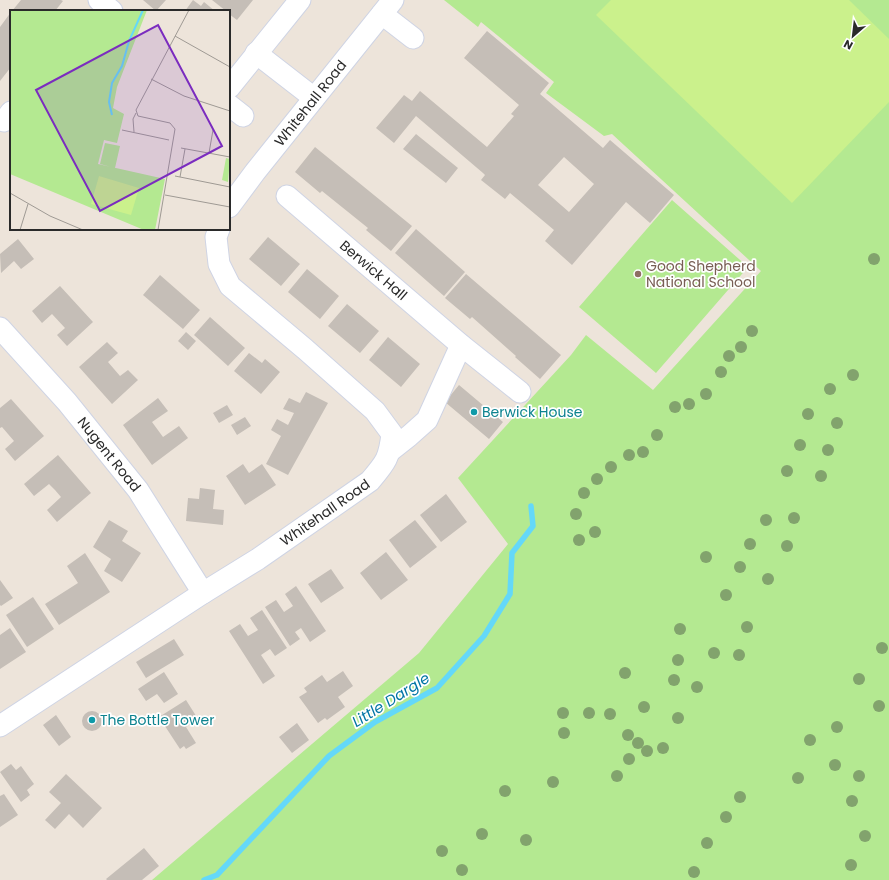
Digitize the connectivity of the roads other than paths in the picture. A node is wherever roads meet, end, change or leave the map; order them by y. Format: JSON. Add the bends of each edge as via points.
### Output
{"nodes":[{"id":1,"x":300,"y":0,"type":"edge"},
{"id":2,"x":387,"y":7,"type":"edge"},
{"id":3,"x":413,"y":38,"type":"dead end"},
{"id":4,"x":256,"y":53,"type":"junction"},
{"id":5,"x":230,"y":87,"type":"edge"},
{"id":6,"x":314,"y":98,"type":"junction"},
{"id":7,"x":286,"y":196,"type":"dead end"},
{"id":8,"x":230,"y":206,"type":"edge"},
{"id":9,"x":219,"y":230,"type":"edge"},
{"id":10,"x":0,"y":328,"type":"edge"},
{"id":11,"x":461,"y":345,"type":"junction"},
{"id":12,"x":520,"y":392,"type":"dead end"},
{"id":13,"x":390,"y":451,"type":"junction"},
{"id":14,"x":203,"y":593,"type":"junction"},
{"id":15,"x":0,"y":726,"type":"edge"}],
"edges":[{"from":1,"to":4,"type":"street"},
{"from":2,"to":3,"type":"street"},
{"from":2,"to":6,"type":"street","name":"Whitehall Road"},
{"from":4,"to":5,"type":"street"},
{"from":4,"to":6,"type":"street"},
{"from":6,"to":8,"type":"street","name":"Whitehall Road"},
{"from":7,"to":11,"type":"street","name":"Berwick Hall"},
{"from":9,"to":13,"type":"street","name":"Whitehall Road","via":[[216,237],[219,264],[230,286],[375,411],[392,434]]},
{"from":10,"to":14,"type":"street","name":"Nugent Road","via":[[67,402],[138,490]]},
{"from":11,"to":12,"type":"street","name":"Berwick Hall"},
{"from":11,"to":13,"type":"street","via":[[427,420]]},
{"from":13,"to":14,"type":"street","name":"Whitehall Road","via":[[385,463],[370,480],[258,559]]},
{"from":14,"to":15,"type":"street","name":"Whitehall Road"}]}
